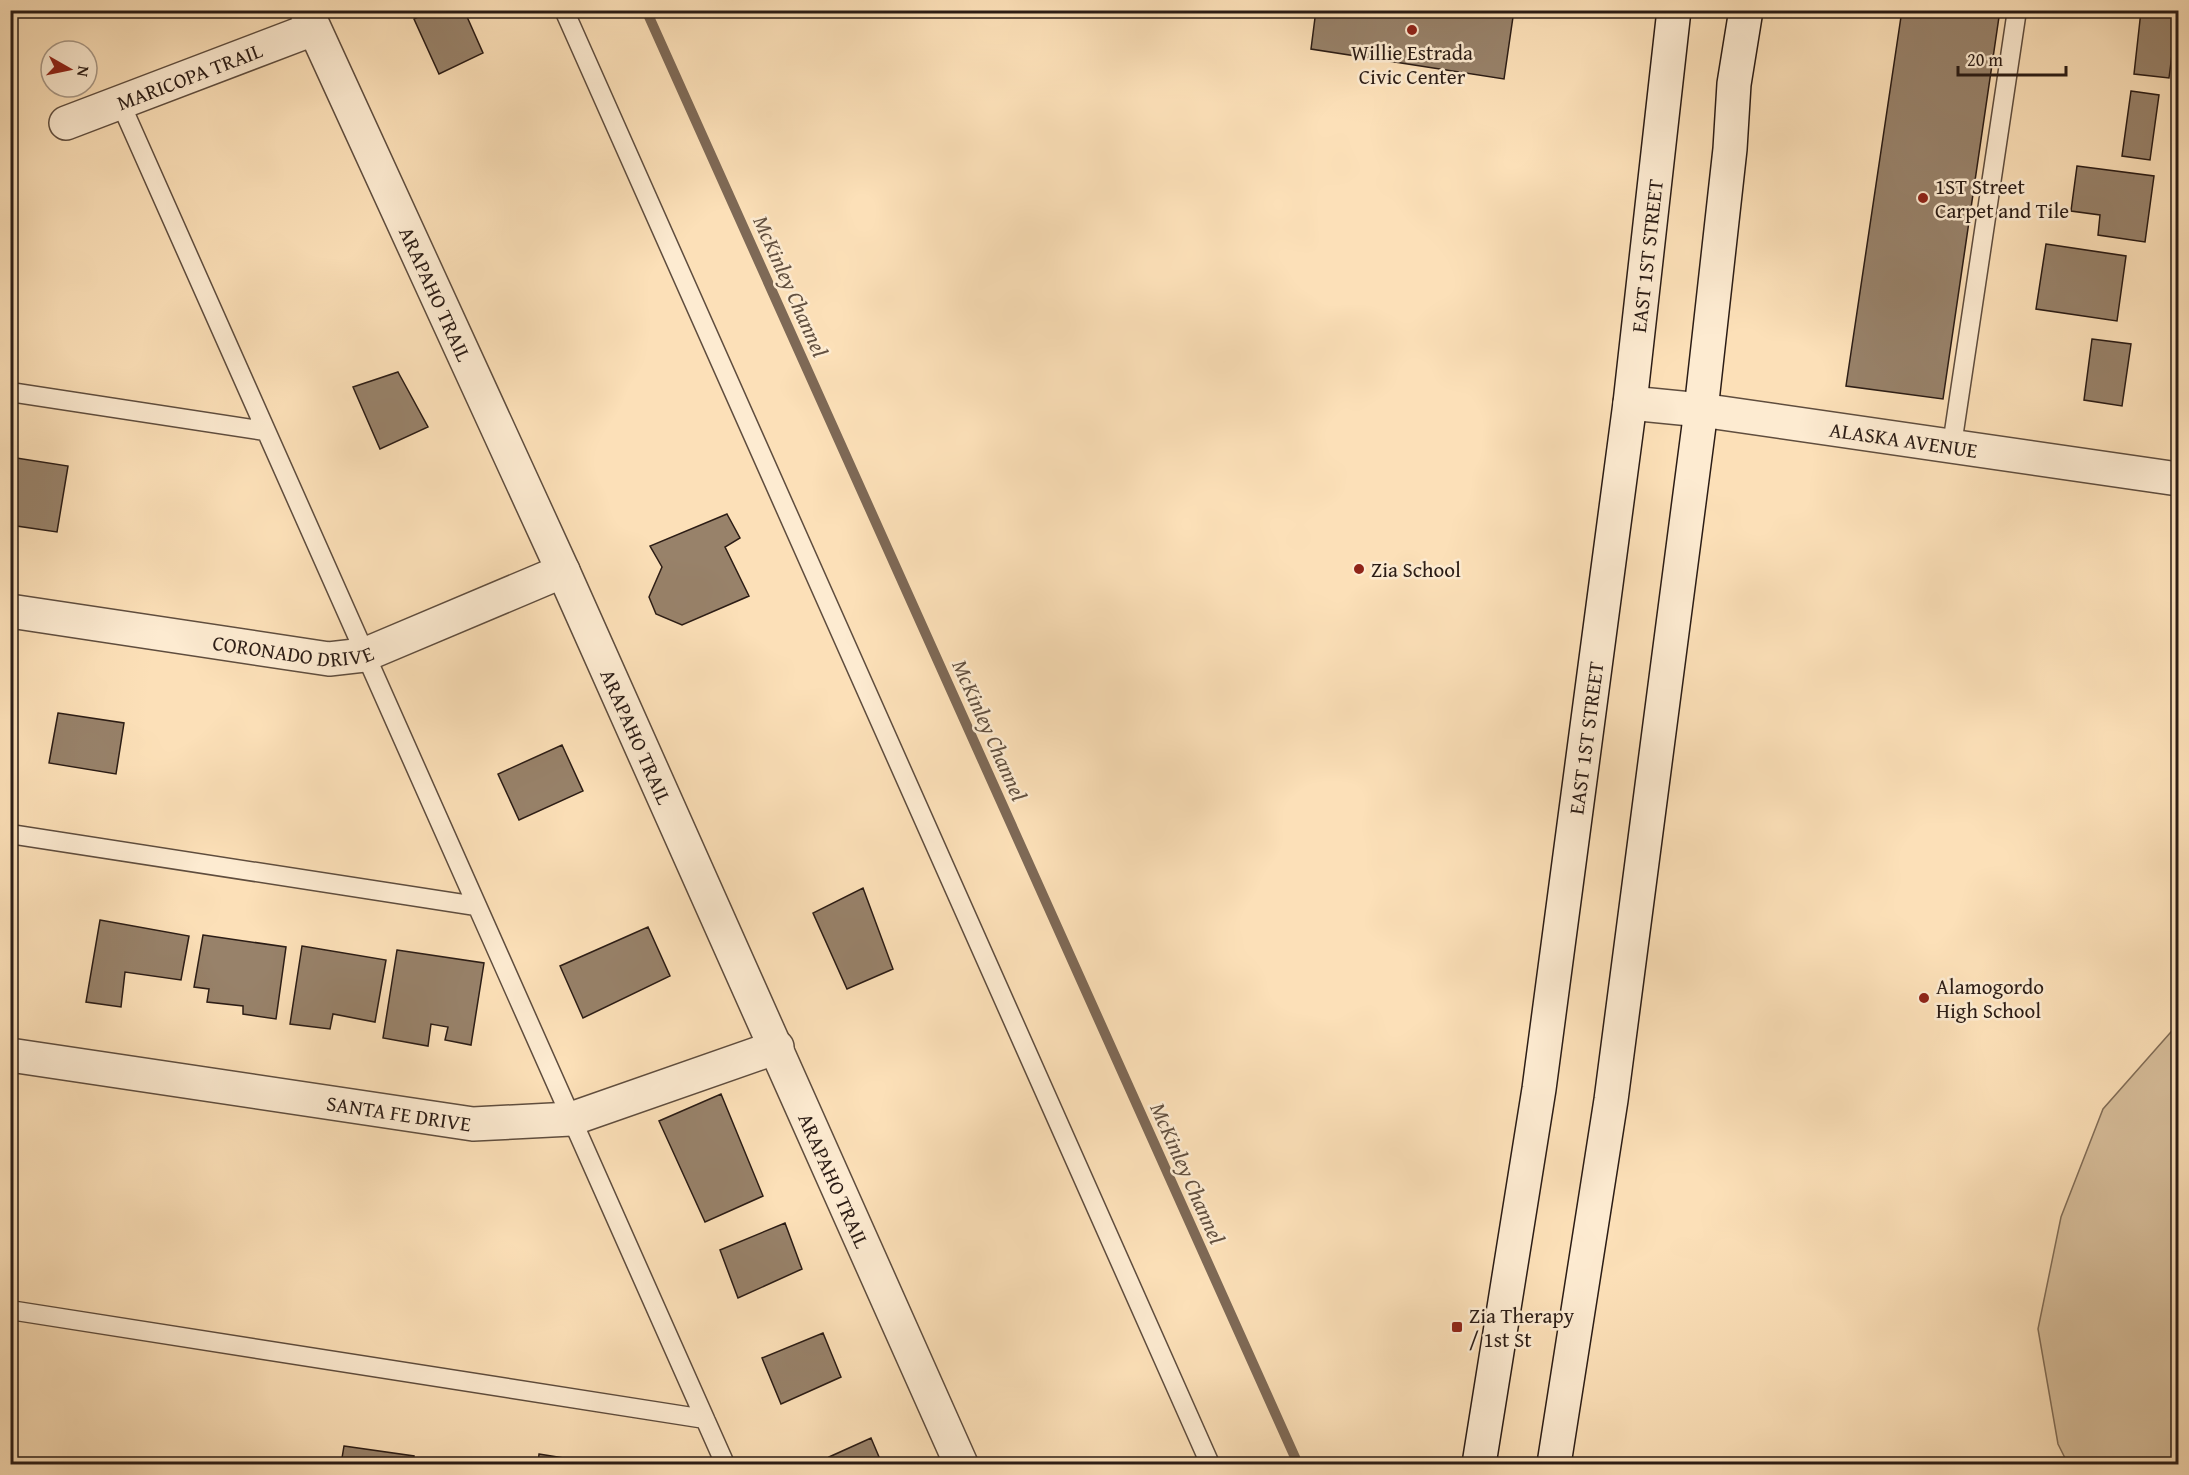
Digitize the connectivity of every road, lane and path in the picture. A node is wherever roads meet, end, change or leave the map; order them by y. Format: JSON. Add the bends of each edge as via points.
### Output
{"nodes":[{"id":1,"x":564,"y":10,"type":"edge"},
{"id":2,"x":1667,"y":10,"type":"edge"},
{"id":3,"x":1674,"y":10,"type":"edge"},
{"id":4,"x":1746,"y":10,"type":"edge"},
{"id":5,"x":2017,"y":10,"type":"edge"},
{"id":6,"x":309,"y":20,"type":"edge"},
{"id":7,"x":1669,"y":43,"type":"junction"},
{"id":8,"x":120,"y":102,"type":"junction"},
{"id":9,"x":66,"y":123,"type":"dead end"},
{"id":10,"x":10,"y":392,"type":"edge"},
{"id":11,"x":1630,"y":403,"type":"junction"},
{"id":12,"x":1701,"y":410,"type":"junction"},
{"id":13,"x":266,"y":431,"type":"junction"},
{"id":14,"x":1952,"y":445,"type":"junction"},
{"id":15,"x":2178,"y":479,"type":"edge"},
{"id":16,"x":563,"y":571,"type":"junction"},
{"id":17,"x":10,"y":611,"type":"edge"},
{"id":18,"x":364,"y":655,"type":"junction"},
{"id":19,"x":10,"y":834,"type":"edge"},
{"id":20,"x":476,"y":906,"type":"junction"},
{"id":21,"x":777,"y":1047,"type":"junction"},
{"id":22,"x":10,"y":1055,"type":"edge"},
{"id":23,"x":571,"y":1119,"type":"junction"},
{"id":24,"x":10,"y":1310,"type":"edge"},
{"id":25,"x":705,"y":1419,"type":"junction"},
{"id":26,"x":725,"y":1464,"type":"edge"},
{"id":27,"x":962,"y":1464,"type":"edge"},
{"id":28,"x":1210,"y":1464,"type":"edge"},
{"id":29,"x":1479,"y":1464,"type":"edge"},
{"id":30,"x":1554,"y":1464,"type":"edge"}],
"edges":[{"from":1,"to":28,"type":"lane"},
{"from":2,"to":7,"type":"street"},
{"from":3,"to":7,"type":"street","name":"EAST 1ST STREET"},
{"from":4,"to":12,"type":"street","via":[[1734,84]]},
{"from":5,"to":14,"type":"lane"},
{"from":6,"to":8,"type":"street","name":"MARICOPA TRAIL"},
{"from":6,"to":16,"type":"street","name":"ARAPAHO TRAIL"},
{"from":7,"to":11,"type":"street","name":"EAST 1ST STREET"},
{"from":8,"to":9,"type":"street","name":"MARICOPA TRAIL"},
{"from":8,"to":13,"type":"lane"},
{"from":10,"to":13,"type":"lane"},
{"from":11,"to":12,"type":"street","name":"ALASKA AVENUE"},
{"from":11,"to":29,"type":"street","name":"EAST 1ST STREET","via":[[1539,1089]]},
{"from":12,"to":14,"type":"street","name":"ALASKA AVENUE"},
{"from":12,"to":30,"type":"street","via":[[1611,1100]]},
{"from":13,"to":18,"type":"lane"},
{"from":14,"to":15,"type":"street","name":"ALASKA AVENUE"},
{"from":16,"to":18,"type":"street","name":"CORONADO DRIVE"},
{"from":16,"to":21,"type":"street","name":"ARAPAHO TRAIL"},
{"from":17,"to":18,"type":"street","name":"CORONADO DRIVE","via":[[328,659]]},
{"from":18,"to":20,"type":"lane"},
{"from":19,"to":20,"type":"lane"},
{"from":20,"to":23,"type":"lane"},
{"from":21,"to":23,"type":"street","name":"SANTA FE DRIVE"},
{"from":21,"to":27,"type":"street","name":"ARAPAHO TRAIL"},
{"from":22,"to":23,"type":"street","name":"SANTA FE DRIVE","via":[[472,1124]]},
{"from":23,"to":25,"type":"lane"},
{"from":24,"to":25,"type":"lane"},
{"from":25,"to":26,"type":"lane"}]}
